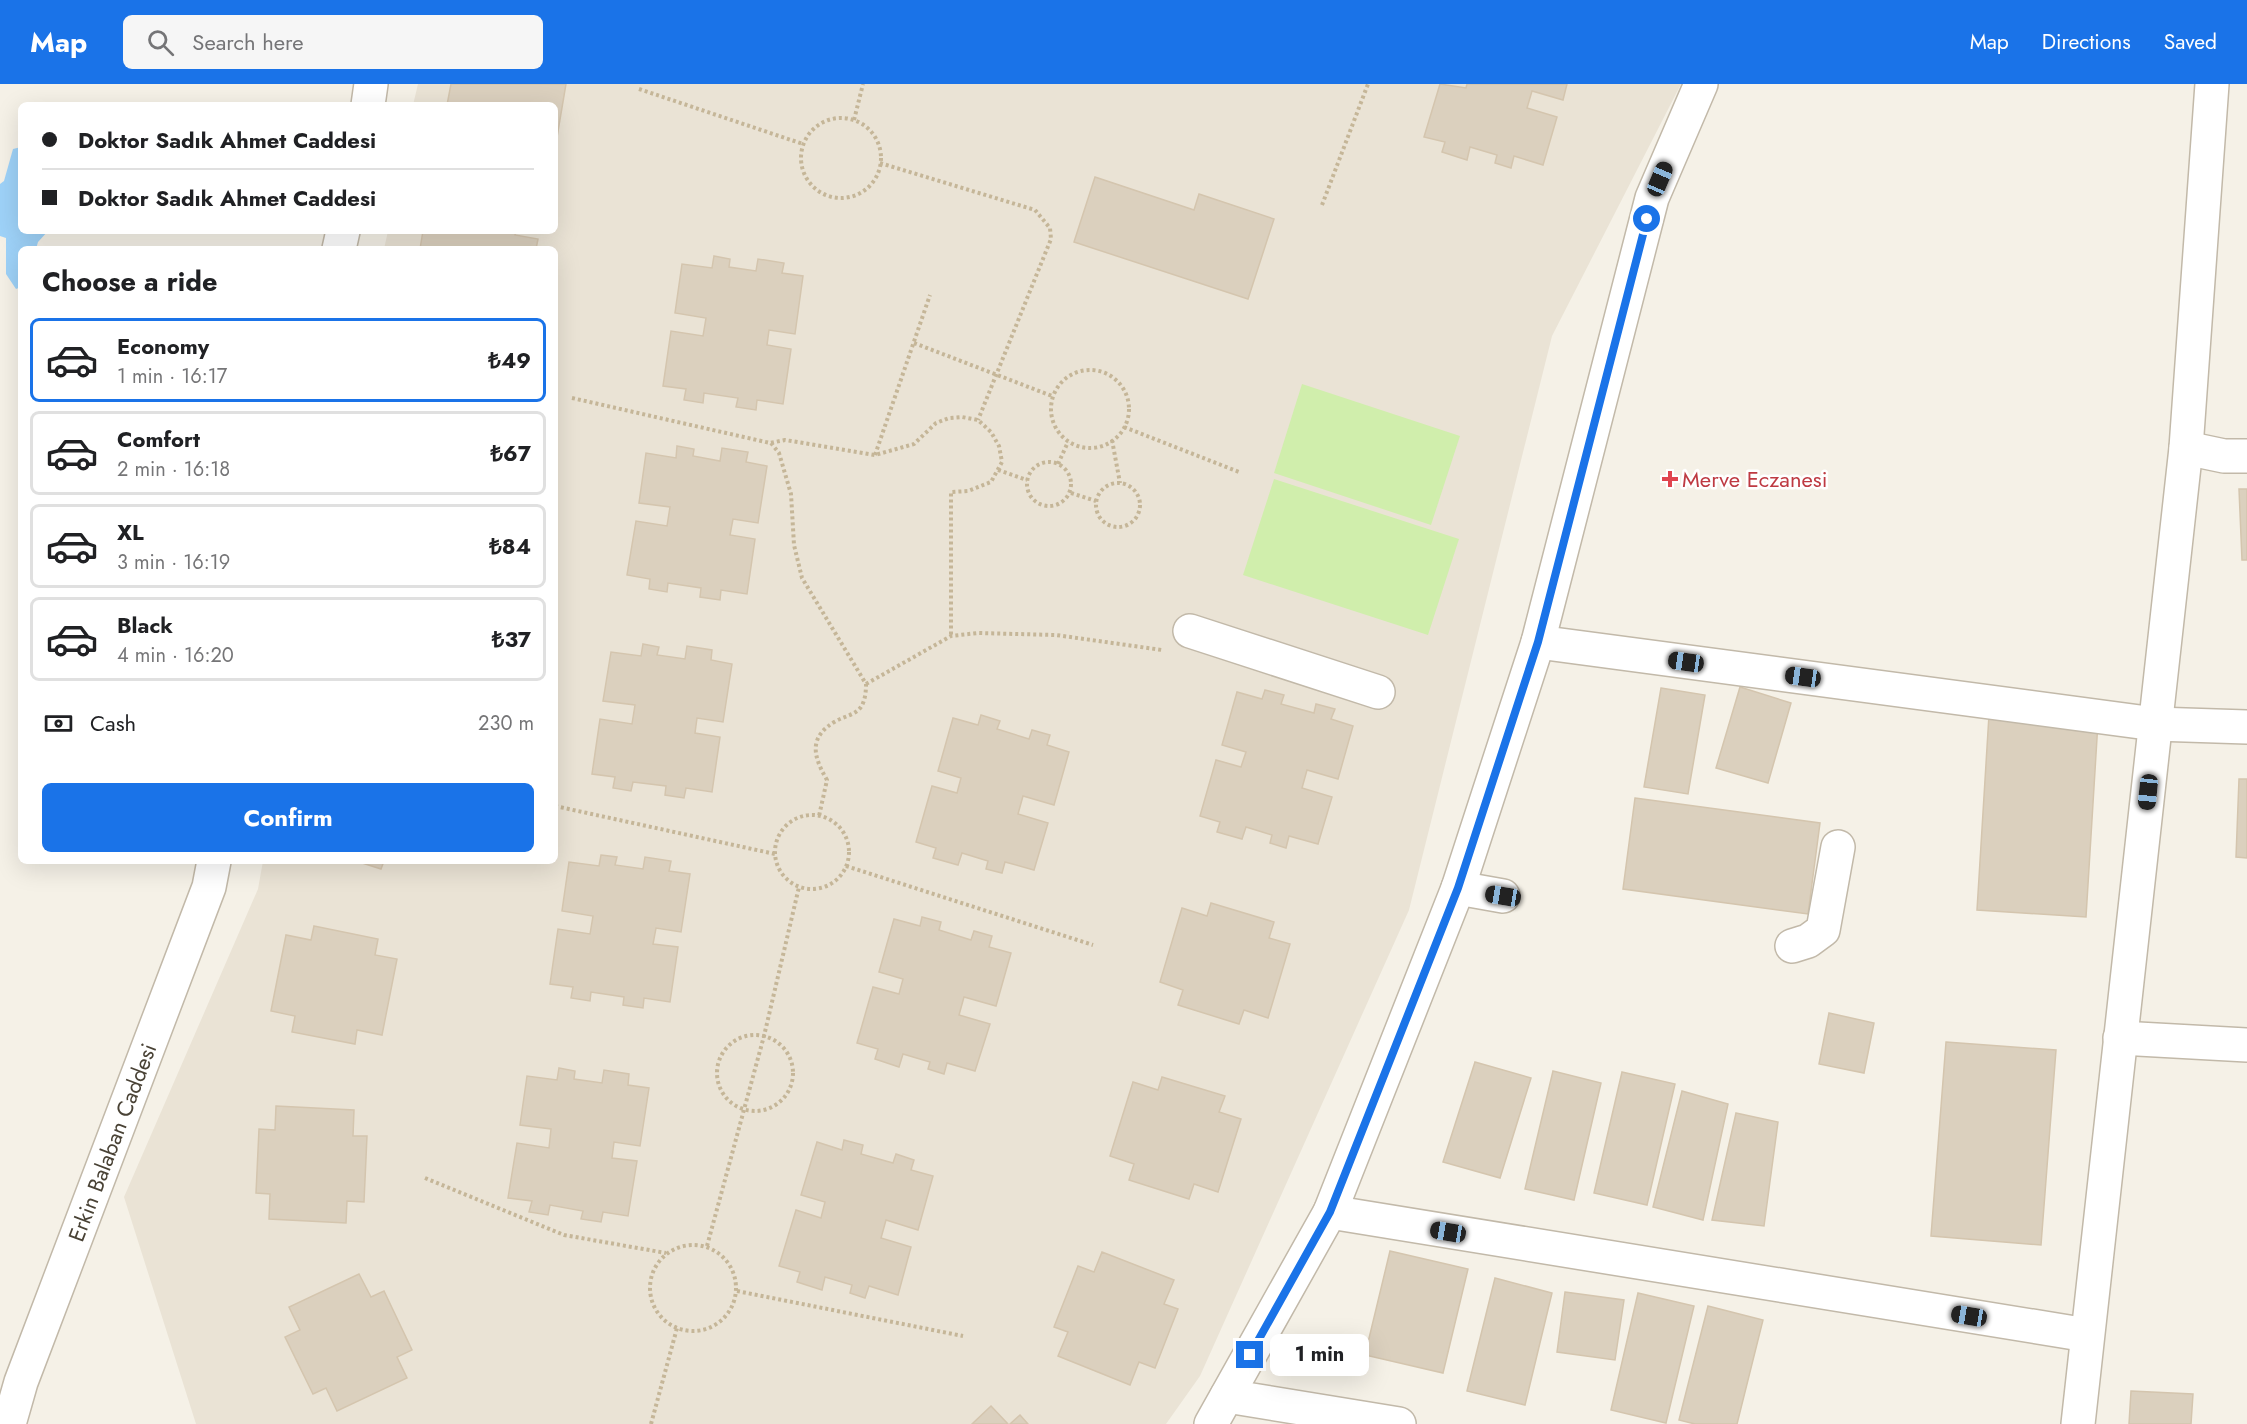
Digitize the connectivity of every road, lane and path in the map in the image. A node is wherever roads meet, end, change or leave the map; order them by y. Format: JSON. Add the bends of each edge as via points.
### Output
{"nodes":[{"id":1,"x":371,"y":84,"type":"edge"},
{"id":2,"x":863,"y":84,"type":"edge"},
{"id":3,"x":1368,"y":84,"type":"edge"},
{"id":4,"x":1701,"y":84,"type":"edge"},
{"id":5,"x":2212,"y":84,"type":"edge"},
{"id":6,"x":639,"y":89,"type":"dead end"},
{"id":7,"x":368,"y":102,"type":"edge"},
{"id":8,"x":854,"y":120,"type":"junction"},
{"id":9,"x":803,"y":144,"type":"junction"},
{"id":10,"x":880,"y":163,"type":"junction"},
{"id":11,"x":1322,"y":205,"type":"dead end"},
{"id":12,"x":930,"y":295,"type":"dead end"},
{"id":13,"x":914,"y":343,"type":"junction"},
{"id":14,"x":994,"y":374,"type":"junction"},
{"id":15,"x":1052,"y":396,"type":"junction"},
{"id":16,"x":572,"y":398,"type":"dead end"},
{"id":17,"x":978,"y":420,"type":"junction"},
{"id":18,"x":1124,"y":427,"type":"junction"},
{"id":19,"x":1112,"y":440,"type":"junction"},
{"id":20,"x":1068,"y":442,"type":"junction"},
{"id":21,"x":770,"y":443,"type":"junction"},
{"id":22,"x":2186,"y":448,"type":"junction"},
{"id":23,"x":875,"y":455,"type":"junction"},
{"id":24,"x":2247,"y":456,"type":"edge"},
{"id":25,"x":1059,"y":464,"type":"junction"},
{"id":26,"x":998,"y":470,"type":"junction"},
{"id":27,"x":1239,"y":472,"type":"dead end"},
{"id":28,"x":1027,"y":480,"type":"junction"},
{"id":29,"x":1120,"y":483,"type":"junction"},
{"id":30,"x":1071,"y":493,"type":"junction"},
{"id":31,"x":1096,"y":501,"type":"junction"},
{"id":32,"x":951,"y":636,"type":"junction"},
{"id":33,"x":1181,"y":641,"type":"joint"},
{"id":34,"x":1538,"y":642,"type":"junction"},
{"id":35,"x":866,"y":684,"type":"junction"},
{"id":36,"x":1378,"y":692,"type":"dead end"},
{"id":37,"x":2155,"y":724,"type":"junction"},
{"id":38,"x":2247,"y":727,"type":"edge"},
{"id":39,"x":558,"y":807,"type":"edge"},
{"id":40,"x":819,"y":816,"type":"junction"},
{"id":41,"x":1838,"y":847,"type":"dead end"},
{"id":42,"x":775,"y":854,"type":"junction"},
{"id":43,"x":213,"y":864,"type":"edge"},
{"id":44,"x":846,"y":866,"type":"junction"},
{"id":45,"x":799,"y":887,"type":"junction"},
{"id":46,"x":1458,"y":888,"type":"junction"},
{"id":47,"x":1503,"y":896,"type":"dead end"},
{"id":48,"x":1093,"y":945,"type":"dead end"},
{"id":49,"x":1792,"y":946,"type":"dead end"},
{"id":50,"x":764,"y":1036,"type":"junction"},
{"id":51,"x":2120,"y":1038,"type":"junction"},
{"id":52,"x":2247,"y":1045,"type":"edge"},
{"id":53,"x":744,"y":1109,"type":"junction"},
{"id":54,"x":425,"y":1178,"type":"dead end"},
{"id":55,"x":1330,"y":1212,"type":"junction"},
{"id":56,"x":707,"y":1246,"type":"junction"},
{"id":57,"x":666,"y":1253,"type":"junction"},
{"id":58,"x":737,"y":1292,"type":"junction"},
{"id":59,"x":677,"y":1328,"type":"junction"},
{"id":60,"x":2087,"y":1335,"type":"junction"},
{"id":61,"x":963,"y":1336,"type":"dead end"},
{"id":62,"x":1219,"y":1410,"type":"edge"},
{"id":63,"x":9,"y":1424,"type":"edge"},
{"id":64,"x":651,"y":1424,"type":"edge"},
{"id":65,"x":1399,"y":1424,"type":"edge"},
{"id":66,"x":2078,"y":1424,"type":"edge"}],
"edges":[{"from":1,"to":7,"type":"street"},
{"from":2,"to":8,"type":"path"},
{"from":3,"to":11,"type":"path"},
{"from":4,"to":34,"type":"street","via":[[1652,198]]},
{"from":5,"to":22,"type":"street"},
{"from":6,"to":9,"type":"path"},
{"from":8,"to":9,"type":"path","via":[[824,122],[809,133]]},
{"from":8,"to":10,"type":"path","via":[[874,137],[880,149]]},
{"from":9,"to":10,"type":"path","via":[[803,171],[814,187],[831,197],[845,198],[869,187]]},
{"from":10,"to":14,"type":"path","via":[[1035,210],[1050,228],[1051,239]]},
{"from":12,"to":13,"type":"path"},
{"from":13,"to":14,"type":"path"},
{"from":13,"to":23,"type":"path"},
{"from":14,"to":15,"type":"path"},
{"from":14,"to":17,"type":"path"},
{"from":15,"to":18,"type":"path","via":[[1068,376],[1086,370],[1105,372],[1124,389],[1128,415]]},
{"from":15,"to":20,"type":"path","via":[[1052,422]]},
{"from":16,"to":21,"type":"path"},
{"from":17,"to":23,"type":"path","via":[[949,418],[936,423],[914,444]]},
{"from":17,"to":26,"type":"path","via":[[999,446],[1002,462]]},
{"from":18,"to":19,"type":"path"},
{"from":18,"to":27,"type":"path"},
{"from":19,"to":20,"type":"path","via":[[1094,448]]},
{"from":19,"to":29,"type":"path"},
{"from":20,"to":25,"type":"path"},
{"from":21,"to":23,"type":"path","via":[[785,440]]},
{"from":21,"to":35,"type":"path","via":[[779,453],[791,494],[794,545],[802,578]]},
{"from":22,"to":24,"type":"street"},
{"from":22,"to":37,"type":"street"},
{"from":25,"to":28,"type":"path","via":[[1040,464]]},
{"from":25,"to":30,"type":"path","via":[[1071,477]]},
{"from":26,"to":28,"type":"path"},
{"from":26,"to":32,"type":"path","via":[[991,482],[968,491],[951,492]]},
{"from":28,"to":30,"type":"path","via":[[1030,494],[1040,504],[1054,506]]},
{"from":29,"to":31,"type":"path","via":[[1103,488]]},
{"from":29,"to":31,"type":"path","via":[[1130,486],[1139,498],[1139,512],[1130,524],[1109,525],[1098,515]]},
{"from":30,"to":31,"type":"path"},
{"from":32,"to":33,"type":"path","via":[[978,633]]},
{"from":32,"to":35,"type":"path"},
{"from":33,"to":36,"type":"street"},
{"from":34,"to":37,"type":"street"},
{"from":34,"to":46,"type":"street"},
{"from":35,"to":40,"type":"path","via":[[862,706],[835,721],[820,735],[814,749],[816,763],[826,780]]},
{"from":37,"to":38,"type":"street"},
{"from":37,"to":51,"type":"street"},
{"from":39,"to":42,"type":"path"},
{"from":40,"to":42,"type":"path","via":[[801,817],[785,826]]},
{"from":40,"to":44,"type":"path","via":[[840,828],[846,838]]},
{"from":41,"to":49,"type":"street","via":[[1823,930]]},
{"from":42,"to":45,"type":"path","via":[[780,872]]},
{"from":43,"to":63,"type":"street","name":"Erkin Balaban Caddesi","via":[[209,887],[21,1382]]},
{"from":44,"to":45,"type":"path","via":[[824,888]]},
{"from":44,"to":48,"type":"path"},
{"from":45,"to":50,"type":"path"},
{"from":46,"to":47,"type":"street"},
{"from":46,"to":55,"type":"street"},
{"from":50,"to":53,"type":"path"},
{"from":50,"to":53,"type":"path","via":[[741,1037],[731,1043],[718,1063],[719,1087],[725,1097]]},
{"from":50,"to":53,"type":"path","via":[[786,1051],[791,1063],[791,1083],[782,1100],[771,1108]]},
{"from":51,"to":52,"type":"street"},
{"from":51,"to":60,"type":"street"},
{"from":53,"to":56,"type":"path"},
{"from":54,"to":57,"type":"path","via":[[564,1235]]},
{"from":55,"to":60,"type":"street"},
{"from":55,"to":62,"type":"street"},
{"from":56,"to":57,"type":"path","via":[[679,1246]]},
{"from":56,"to":58,"type":"path","via":[[730,1264]]},
{"from":57,"to":59,"type":"path","via":[[656,1264],[651,1294],[664,1320]]},
{"from":58,"to":59,"type":"path","via":[[727,1316],[716,1325],[690,1331]]},
{"from":58,"to":61,"type":"path"},
{"from":59,"to":64,"type":"path"},
{"from":60,"to":66,"type":"street"},
{"from":62,"to":65,"type":"street"}]}
